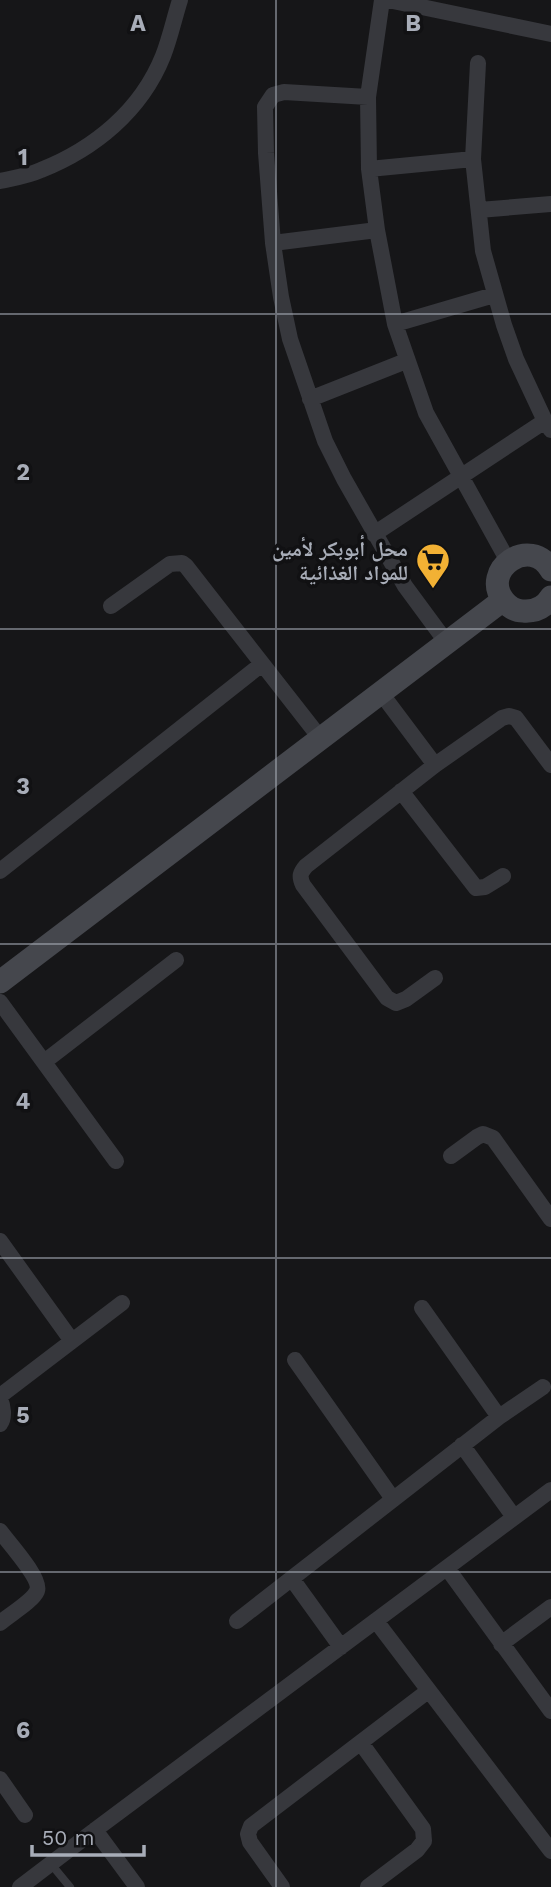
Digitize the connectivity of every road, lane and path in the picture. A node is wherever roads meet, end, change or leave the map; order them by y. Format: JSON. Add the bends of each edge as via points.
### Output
{"nodes":[{"id":1,"x":180,"y":0,"type":"edge"},
{"id":2,"x":382,"y":0,"type":"edge"},
{"id":3,"x":388,"y":0,"type":"edge"},
{"id":4,"x":551,"y":34,"type":"edge"},
{"id":5,"x":478,"y":63,"type":"dead end"},
{"id":6,"x":368,"y":97,"type":"junction"},
{"id":7,"x":473,"y":159,"type":"junction"},
{"id":8,"x":369,"y":169,"type":"junction"},
{"id":9,"x":0,"y":181,"type":"edge"},
{"id":10,"x":551,"y":204,"type":"edge"},
{"id":11,"x":479,"y":210,"type":"junction"},
{"id":12,"x":377,"y":230,"type":"junction"},
{"id":13,"x":273,"y":243,"type":"junction"},
{"id":14,"x":494,"y":295,"type":"junction"},
{"id":15,"x":395,"y":324,"type":"junction"},
{"id":16,"x":406,"y":361,"type":"junction"},
{"id":17,"x":310,"y":398,"type":"junction"},
{"id":18,"x":548,"y":426,"type":"edge"},
{"id":19,"x":460,"y":477,"type":"junction"},
{"id":20,"x":373,"y":534,"type":"junction"},
{"id":21,"x":508,"y":561,"type":"junction"},
{"id":22,"x":550,"y":566,"type":"edge"},
{"id":23,"x":503,"y":600,"type":"junction"},
{"id":24,"x":111,"y":606,"type":"dead end"},
{"id":25,"x":548,"y":607,"type":"edge"},
{"id":26,"x":447,"y":643,"type":"junction"},
{"id":27,"x":262,"y":664,"type":"junction"},
{"id":28,"x":381,"y":693,"type":"junction"},
{"id":29,"x":321,"y":738,"type":"junction"},
{"id":30,"x":435,"y":765,"type":"junction"},
{"id":31,"x":551,"y":765,"type":"edge"},
{"id":32,"x":401,"y":792,"type":"junction"},
{"id":33,"x":0,"y":871,"type":"edge"},
{"id":34,"x":503,"y":876,"type":"dead end"},
{"id":35,"x":176,"y":960,"type":"dead end"},
{"id":36,"x":436,"y":978,"type":"dead end"},
{"id":37,"x":0,"y":982,"type":"edge"},
{"id":38,"x":0,"y":1002,"type":"edge"},
{"id":39,"x":44,"y":1062,"type":"junction"},
{"id":40,"x":451,"y":1156,"type":"dead end"},
{"id":41,"x":116,"y":1161,"type":"dead end"},
{"id":42,"x":551,"y":1219,"type":"edge"},
{"id":43,"x":0,"y":1241,"type":"edge"},
{"id":44,"x":122,"y":1303,"type":"dead end"},
{"id":45,"x":422,"y":1308,"type":"dead end"},
{"id":46,"x":72,"y":1340,"type":"junction"},
{"id":47,"x":295,"y":1360,"type":"dead end"},
{"id":48,"x":543,"y":1387,"type":"dead end"},
{"id":49,"x":0,"y":1397,"type":"edge"},
{"id":50,"x":499,"y":1417,"type":"junction"},
{"id":51,"x":0,"y":1424,"type":"edge"},
{"id":52,"x":463,"y":1445,"type":"junction"},
{"id":53,"x":551,"y":1490,"type":"edge"},
{"id":54,"x":393,"y":1499,"type":"junction"},
{"id":55,"x":514,"y":1517,"type":"junction"},
{"id":56,"x":0,"y":1531,"type":"edge"},
{"id":57,"x":447,"y":1568,"type":"junction"},
{"id":58,"x":292,"y":1579,"type":"junction"},
{"id":59,"x":551,"y":1607,"type":"edge"},
{"id":60,"x":237,"y":1621,"type":"dead end"},
{"id":61,"x":376,"y":1621,"type":"junction"},
{"id":62,"x":0,"y":1623,"type":"edge"},
{"id":63,"x":501,"y":1644,"type":"junction"},
{"id":64,"x":341,"y":1647,"type":"junction"},
{"id":65,"x":428,"y":1691,"type":"junction"},
{"id":66,"x":551,"y":1711,"type":"edge"},
{"id":67,"x":361,"y":1744,"type":"junction"},
{"id":68,"x":3,"y":1788,"type":"edge"},
{"id":69,"x":24,"y":1815,"type":"dead end"},
{"id":70,"x":95,"y":1830,"type":"junction"},
{"id":71,"x":551,"y":1851,"type":"edge"},
{"id":72,"x":51,"y":1864,"type":"junction"},
{"id":73,"x":20,"y":1887,"type":"edge"},
{"id":74,"x":70,"y":1887,"type":"edge"},
{"id":75,"x":137,"y":1887,"type":"edge"},
{"id":76,"x":282,"y":1887,"type":"edge"},
{"id":77,"x":368,"y":1887,"type":"edge"}],
"edges":[{"from":1,"to":9,"type":"street","via":[[163,57],[148,87],[124,118],[70,157],[39,172]]},
{"from":2,"to":6,"type":"street"},
{"from":3,"to":4,"type":"street"},
{"from":5,"to":7,"type":"street"},
{"from":6,"to":8,"type":"street"},
{"from":6,"to":13,"type":"street","via":[[284,92],[273,95],[265,107]]},
{"from":7,"to":8,"type":"street"},
{"from":7,"to":11,"type":"street"},
{"from":8,"to":12,"type":"street"},
{"from":10,"to":11,"type":"street"},
{"from":11,"to":14,"type":"street"},
{"from":12,"to":13,"type":"street"},
{"from":12,"to":15,"type":"street"},
{"from":13,"to":17,"type":"street","via":[[290,339]]},
{"from":14,"to":15,"type":"street"},
{"from":14,"to":18,"type":"street","via":[[516,359]]},
{"from":15,"to":16,"type":"street"},
{"from":16,"to":17,"type":"street"},
{"from":16,"to":19,"type":"street","via":[[426,413]]},
{"from":17,"to":20,"type":"street","via":[[325,440]]},
{"from":18,"to":19,"type":"street"},
{"from":19,"to":20,"type":"street"},
{"from":19,"to":21,"type":"street"},
{"from":20,"to":26,"type":"street"},
{"from":21,"to":22,"type":"main road","via":[[529,555]]},
{"from":21,"to":23,"type":"main road","via":[[499,575]]},
{"from":23,"to":25,"type":"main road","via":[[517,611]]},
{"from":23,"to":26,"type":"main road"},
{"from":24,"to":27,"type":"street","via":[[170,565],[182,563]]},
{"from":26,"to":28,"type":"main road"},
{"from":27,"to":29,"type":"street"},
{"from":27,"to":33,"type":"street"},
{"from":28,"to":29,"type":"main road"},
{"from":28,"to":30,"type":"street"},
{"from":29,"to":37,"type":"main road"},
{"from":30,"to":31,"type":"street","via":[[509,716],[516,718]]},
{"from":30,"to":32,"type":"street"},
{"from":32,"to":34,"type":"street","via":[[476,888]]},
{"from":32,"to":36,"type":"street","via":[[306,866],[300,879],[387,999],[396,1003],[406,999]]},
{"from":35,"to":39,"type":"street"},
{"from":38,"to":39,"type":"street"},
{"from":39,"to":41,"type":"street"},
{"from":40,"to":42,"type":"street","via":[[483,1134],[493,1138]]},
{"from":43,"to":46,"type":"street"},
{"from":44,"to":46,"type":"street"},
{"from":45,"to":50,"type":"street"},
{"from":46,"to":49,"type":"street"},
{"from":47,"to":54,"type":"street"},
{"from":48,"to":50,"type":"street"},
{"from":49,"to":51,"type":"street"},
{"from":50,"to":52,"type":"street"},
{"from":52,"to":54,"type":"street"},
{"from":52,"to":55,"type":"street"},
{"from":53,"to":55,"type":"street"},
{"from":54,"to":58,"type":"street"},
{"from":55,"to":57,"type":"street"},
{"from":56,"to":62,"type":"street","via":[[38,1585],[33,1597]]},
{"from":57,"to":61,"type":"street"},
{"from":57,"to":63,"type":"street"},
{"from":58,"to":60,"type":"street"},
{"from":58,"to":64,"type":"street"},
{"from":59,"to":63,"type":"street"},
{"from":61,"to":64,"type":"street"},
{"from":61,"to":65,"type":"street"},
{"from":63,"to":66,"type":"street"},
{"from":64,"to":70,"type":"street"},
{"from":65,"to":67,"type":"street"},
{"from":65,"to":71,"type":"street"},
{"from":67,"to":76,"type":"street","via":[[251,1826],[250,1842]]},
{"from":67,"to":77,"type":"street","via":[[422,1829],[424,1841]]},
{"from":68,"to":69,"type":"street"},
{"from":70,"to":72,"type":"street"},
{"from":70,"to":75,"type":"street"},
{"from":72,"to":73,"type":"street"},
{"from":72,"to":74,"type":"lane"}]}
